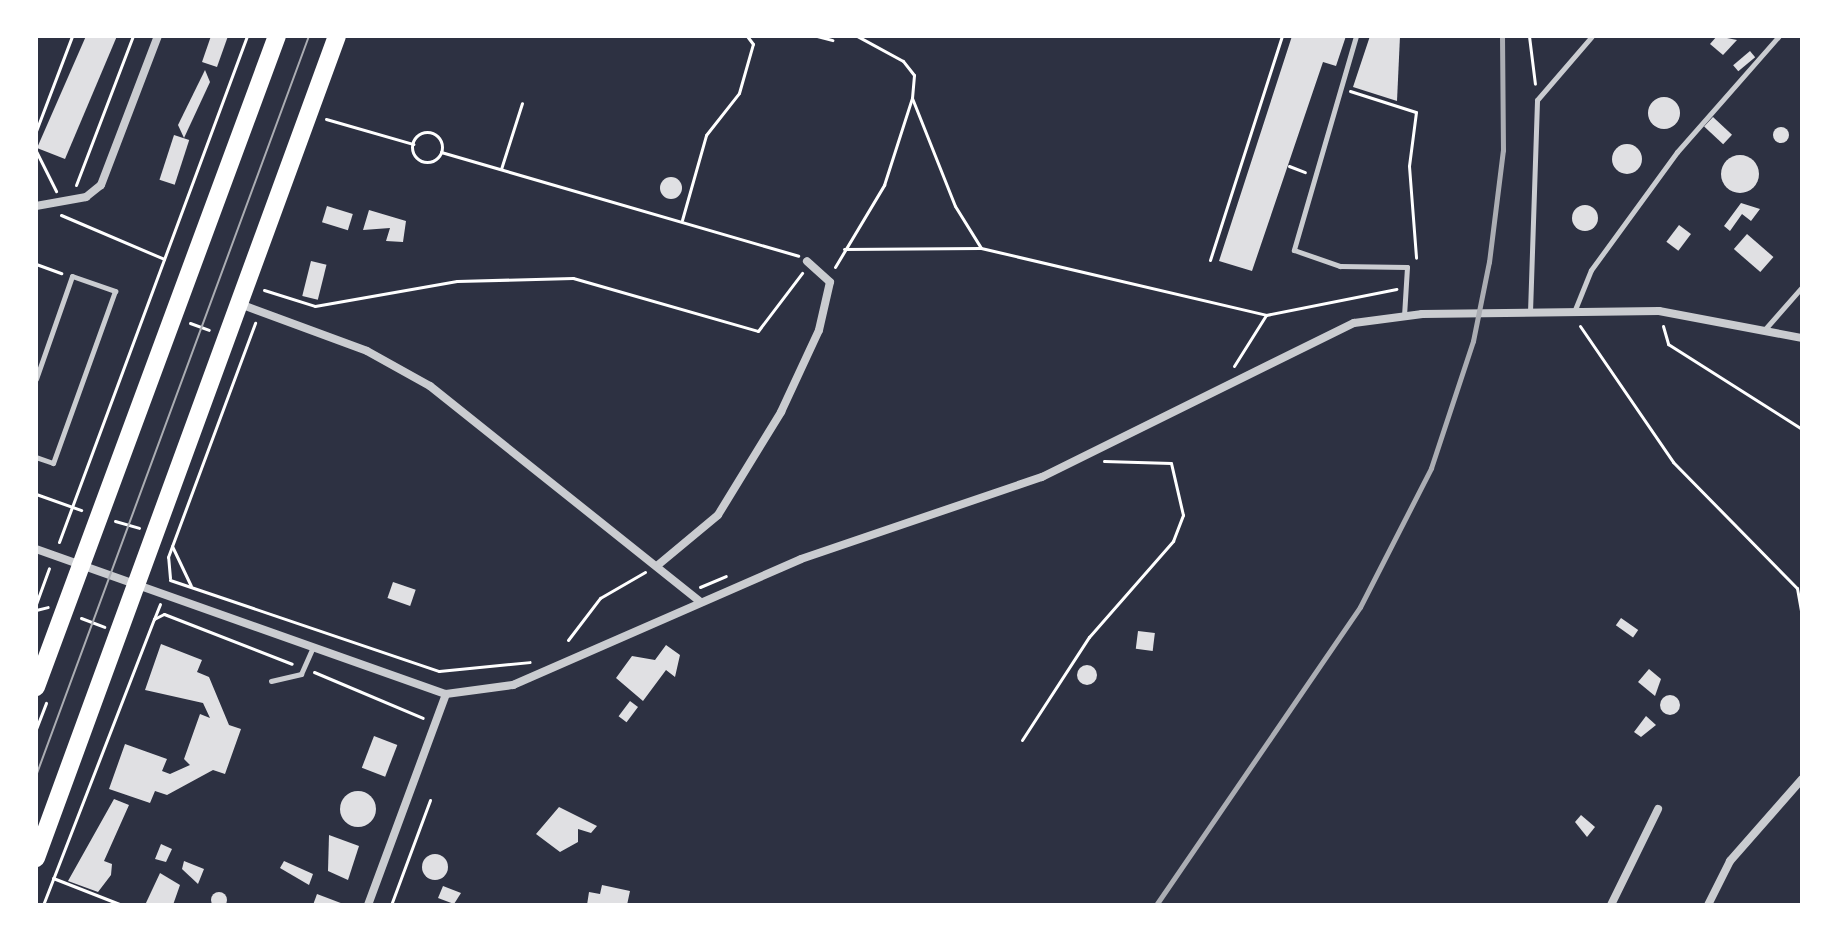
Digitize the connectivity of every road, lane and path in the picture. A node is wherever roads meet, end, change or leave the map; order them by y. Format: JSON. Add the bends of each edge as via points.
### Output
{"nodes":[{"id":1,"x":72,"y":36,"type":"edge"},
{"id":2,"x":133,"y":36,"type":"edge"},
{"id":3,"x":158,"y":36,"type":"edge"},
{"id":4,"x":247,"y":36,"type":"edge"},
{"id":5,"x":277,"y":36,"type":"edge"},
{"id":6,"x":337,"y":36,"type":"edge"},
{"id":7,"x":747,"y":36,"type":"edge"},
{"id":8,"x":817,"y":36,"type":"edge"},
{"id":9,"x":857,"y":36,"type":"edge"},
{"id":10,"x":1282,"y":36,"type":"edge"},
{"id":11,"x":1356,"y":36,"type":"edge"},
{"id":12,"x":1529,"y":36,"type":"edge"},
{"id":13,"x":1592,"y":36,"type":"edge"},
{"id":14,"x":1779,"y":36,"type":"edge"},
{"id":15,"x":832,"y":40,"type":"dead end"},
{"id":16,"x":1351,"y":92,"type":"dead end"},
{"id":17,"x":912,"y":98,"type":"junction"},
{"id":18,"x":1537,"y":100,"type":"junction"},
{"id":19,"x":522,"y":103,"type":"dead end"},
{"id":20,"x":326,"y":119,"type":"dead end"},
{"id":21,"x":36,"y":131,"type":"edge"},
{"id":22,"x":413,"y":144,"type":"junction"},
{"id":23,"x":36,"y":151,"type":"edge"},
{"id":24,"x":441,"y":152,"type":"junction"},
{"id":25,"x":1245,"y":152,"type":"junction"},
{"id":26,"x":1253,"y":155,"type":"dead end"},
{"id":27,"x":1289,"y":166,"type":"dead end"},
{"id":28,"x":501,"y":169,"type":"junction"},
{"id":29,"x":1313,"y":174,"type":"junction"},
{"id":30,"x":56,"y":191,"type":"junction"},
{"id":31,"x":46,"y":193,"type":"dead end"},
{"id":32,"x":36,"y":206,"type":"edge"},
{"id":33,"x":48,"y":217,"type":"dead end"},
{"id":34,"x":682,"y":220,"type":"junction"},
{"id":35,"x":981,"y":248,"type":"junction"},
{"id":36,"x":844,"y":249,"type":"junction"},
{"id":37,"x":164,"y":259,"type":"junction"},
{"id":38,"x":1210,"y":260,"type":"dead end"},
{"id":39,"x":1416,"y":262,"type":"dead end"},
{"id":40,"x":810,"y":263,"type":"junction"},
{"id":41,"x":36,"y":264,"type":"edge"},
{"id":42,"x":72,"y":276,"type":"junction"},
{"id":43,"x":830,"y":282,"type":"junction"},
{"id":44,"x":1802,"y":287,"type":"edge"},
{"id":45,"x":264,"y":290,"type":"dead end"},
{"id":46,"x":1407,"y":295,"type":"junction"},
{"id":47,"x":236,"y":302,"type":"junction"},
{"id":48,"x":146,"y":307,"type":"junction"},
{"id":49,"x":1530,"y":307,"type":"junction"},
{"id":50,"x":1659,"y":311,"type":"junction"},
{"id":51,"x":160,"y":312,"type":"dead end"},
{"id":52,"x":1574,"y":312,"type":"junction"},
{"id":53,"x":1266,"y":315,"type":"junction"},
{"id":54,"x":1404,"y":316,"type":"junction"},
{"id":55,"x":182,"y":320,"type":"dead end"},
{"id":56,"x":1766,"y":328,"type":"junction"},
{"id":57,"x":216,"y":333,"type":"dead end"},
{"id":58,"x":1802,"y":338,"type":"edge"},
{"id":59,"x":1232,"y":370,"type":"dead end"},
{"id":60,"x":36,"y":379,"type":"edge"},
{"id":61,"x":1802,"y":429,"type":"edge"},
{"id":62,"x":36,"y":457,"type":"edge"},
{"id":63,"x":1073,"y":462,"type":"junction"},
{"id":64,"x":36,"y":494,"type":"edge"},
{"id":65,"x":73,"y":507,"type":"junction"},
{"id":66,"x":98,"y":516,"type":"junction"},
{"id":67,"x":152,"y":532,"type":"junction"},
{"id":68,"x":172,"y":546,"type":"dead end"},
{"id":69,"x":36,"y":549,"type":"edge"},
{"id":70,"x":54,"y":555,"type":"junction"},
{"id":71,"x":81,"y":565,"type":"junction"},
{"id":72,"x":658,"y":565,"type":"junction"},
{"id":73,"x":732,"y":574,"type":"dead end"},
{"id":74,"x":170,"y":580,"type":"dead end"},
{"id":75,"x":717,"y":580,"type":"dead end"},
{"id":76,"x":134,"y":585,"type":"junction"},
{"id":77,"x":191,"y":587,"type":"junction"},
{"id":78,"x":1800,"y":588,"type":"edge"},
{"id":79,"x":699,"y":601,"type":"junction"},
{"id":80,"x":36,"y":607,"type":"edge"},
{"id":81,"x":53,"y":607,"type":"dead end"},
{"id":82,"x":197,"y":607,"type":"junction"},
{"id":83,"x":78,"y":616,"type":"dead end"},
{"id":84,"x":1802,"y":616,"type":"edge"},
{"id":85,"x":104,"y":627,"type":"dead end"},
{"id":86,"x":568,"y":640,"type":"dead end"},
{"id":87,"x":312,"y":649,"type":"junction"},
{"id":88,"x":538,"y":660,"type":"dead end"},
{"id":89,"x":304,"y":669,"type":"junction"},
{"id":90,"x":271,"y":681,"type":"dead end"},
{"id":91,"x":36,"y":687,"type":"edge"},
{"id":92,"x":446,"y":694,"type":"junction"},
{"id":93,"x":421,"y":728,"type":"dead end"},
{"id":94,"x":1022,"y":740,"type":"dead end"},
{"id":95,"x":1802,"y":779,"type":"edge"},
{"id":96,"x":430,"y":800,"type":"dead end"},
{"id":97,"x":1658,"y":809,"type":"dead end"},
{"id":98,"x":36,"y":858,"type":"edge"},
{"id":99,"x":53,"y":878,"type":"junction"},
{"id":100,"x":43,"y":905,"type":"edge"},
{"id":101,"x":122,"y":905,"type":"edge"},
{"id":102,"x":368,"y":905,"type":"edge"},
{"id":103,"x":391,"y":905,"type":"edge"},
{"id":104,"x":1611,"y":905,"type":"edge"},
{"id":105,"x":1708,"y":905,"type":"edge"}],
"edges":[{"from":1,"to":21,"type":"path"},
{"from":2,"to":30,"type":"path","via":[[78,184]]},
{"from":3,"to":32,"type":"street","via":[[101,185],[86,197]]},
{"from":4,"to":37,"type":"path"},
{"from":5,"to":66,"type":"main road"},
{"from":6,"to":47,"type":"main road"},
{"from":7,"to":34,"type":"path","via":[[753,44],[739,93],[706,135]]},
{"from":8,"to":15,"type":"path"},
{"from":9,"to":17,"type":"path","via":[[914,75]]},
{"from":10,"to":25,"type":"path"},
{"from":11,"to":29,"type":"lane"},
{"from":12,"to":18,"type":"path"},
{"from":13,"to":18,"type":"lane"},
{"from":14,"to":52,"type":"lane","via":[[1677,152],[1591,270]]},
{"from":16,"to":39,"type":"path","via":[[1416,112],[1409,166]]},
{"from":17,"to":35,"type":"path","via":[[943,181]]},
{"from":17,"to":36,"type":"path","via":[[884,185]]},
{"from":18,"to":49,"type":"lane"},
{"from":19,"to":28,"type":"path"},
{"from":20,"to":22,"type":"path"},
{"from":22,"to":24,"type":"path","via":[[425,162]]},
{"from":22,"to":24,"type":"path","via":[[433,134]]},
{"from":23,"to":30,"type":"path"},
{"from":24,"to":28,"type":"path"},
{"from":25,"to":26,"type":"path"},
{"from":25,"to":38,"type":"path"},
{"from":27,"to":29,"type":"path"},
{"from":28,"to":34,"type":"path"},
{"from":29,"to":46,"type":"lane","via":[[1293,240],[1299,257],[1340,266],[1403,265]]},
{"from":30,"to":31,"type":"path"},
{"from":33,"to":37,"type":"path","via":[[61,215]]},
{"from":34,"to":40,"type":"path"},
{"from":35,"to":36,"type":"path"},
{"from":35,"to":53,"type":"path"},
{"from":36,"to":43,"type":"path"},
{"from":37,"to":48,"type":"path"},
{"from":40,"to":43,"type":"street"},
{"from":40,"to":45,"type":"path","via":[[758,331],[573,278],[457,281],[315,306]]},
{"from":41,"to":42,"type":"path"},
{"from":42,"to":60,"type":"lane"},
{"from":42,"to":62,"type":"lane","via":[[115,291],[53,463]]},
{"from":43,"to":72,"type":"street","via":[[819,330],[781,412],[718,515]]},
{"from":44,"to":56,"type":"lane"},
{"from":46,"to":53,"type":"path","via":[[1398,289]]},
{"from":46,"to":54,"type":"lane"},
{"from":47,"to":67,"type":"main road"},
{"from":47,"to":72,"type":"street","via":[[367,351],[430,386]]},
{"from":48,"to":51,"type":"path"},
{"from":48,"to":65,"type":"path"},
{"from":49,"to":52,"type":"street"},
{"from":49,"to":54,"type":"street"},
{"from":50,"to":52,"type":"street"},
{"from":50,"to":56,"type":"street"},
{"from":50,"to":61,"type":"path","via":[[1668,344]]},
{"from":52,"to":78,"type":"path","via":[[1673,462]]},
{"from":53,"to":59,"type":"path"},
{"from":54,"to":63,"type":"street","via":[[1321,335]]},
{"from":55,"to":57,"type":"path"},
{"from":56,"to":58,"type":"street"},
{"from":63,"to":79,"type":"street"},
{"from":63,"to":94,"type":"path","via":[[1164,459],[1181,489],[1183,515],[1173,541],[1089,637]]},
{"from":64,"to":65,"type":"path"},
{"from":65,"to":66,"type":"path"},
{"from":65,"to":70,"type":"path"},
{"from":66,"to":67,"type":"path"},
{"from":66,"to":71,"type":"main road"},
{"from":67,"to":76,"type":"main road"},
{"from":68,"to":77,"type":"path"},
{"from":69,"to":70,"type":"street"},
{"from":70,"to":71,"type":"street"},
{"from":70,"to":80,"type":"path"},
{"from":71,"to":76,"type":"street"},
{"from":71,"to":91,"type":"main road"},
{"from":72,"to":79,"type":"street"},
{"from":72,"to":86,"type":"path","via":[[600,598]]},
{"from":73,"to":75,"type":"path"},
{"from":74,"to":77,"type":"path"},
{"from":76,"to":82,"type":"street"},
{"from":76,"to":98,"type":"main road"},
{"from":77,"to":82,"type":"path"},
{"from":77,"to":88,"type":"path","via":[[439,671],[477,673]]},
{"from":78,"to":84,"type":"path"},
{"from":79,"to":92,"type":"street","via":[[513,685]]},
{"from":80,"to":81,"type":"path"},
{"from":82,"to":87,"type":"street"},
{"from":83,"to":85,"type":"path"},
{"from":87,"to":89,"type":"lane"},
{"from":87,"to":92,"type":"street"},
{"from":89,"to":90,"type":"lane"},
{"from":89,"to":93,"type":"path","via":[[421,712]]},
{"from":89,"to":99,"type":"path","via":[[164,614],[154,619]]},
{"from":92,"to":102,"type":"street"},
{"from":95,"to":105,"type":"street","via":[[1730,861]]},
{"from":96,"to":103,"type":"path"},
{"from":97,"to":104,"type":"street"},
{"from":99,"to":100,"type":"path"},
{"from":99,"to":101,"type":"path"}]}
